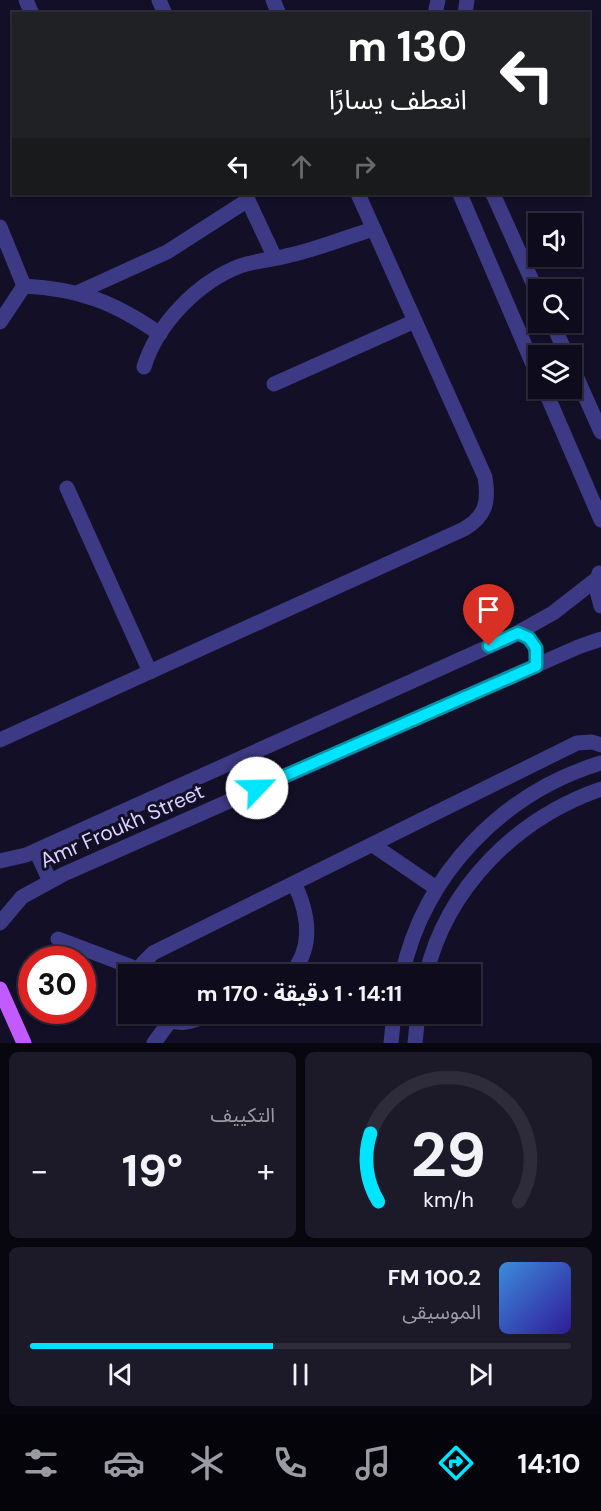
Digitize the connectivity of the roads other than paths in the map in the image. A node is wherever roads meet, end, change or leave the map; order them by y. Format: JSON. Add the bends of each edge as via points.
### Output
{"nodes":[{"id":1,"x":358,"y":195,"type":"edge"},
{"id":2,"x":460,"y":195,"type":"edge"},
{"id":3,"x":493,"y":195,"type":"edge"},
{"id":4,"x":247,"y":197,"type":"edge"},
{"id":5,"x":0,"y":227,"type":"edge"},
{"id":6,"x":374,"y":229,"type":"junction"},
{"id":7,"x":275,"y":258,"type":"junction"},
{"id":8,"x":531,"y":279,"type":"edge"},
{"id":9,"x":24,"y":286,"type":"junction"},
{"id":10,"x":80,"y":292,"type":"junction"},
{"id":11,"x":415,"y":321,"type":"junction"},
{"id":12,"x":0,"y":322,"type":"edge"},
{"id":13,"x":160,"y":334,"type":"junction"},
{"id":14,"x":528,"y":353,"type":"edge"},
{"id":15,"x":144,"y":367,"type":"dead end"},
{"id":16,"x":274,"y":384,"type":"dead end"},
{"id":17,"x":582,"y":389,"type":"edge"},
{"id":18,"x":549,"y":399,"type":"edge"},
{"id":19,"x":601,"y":432,"type":"edge"},
{"id":20,"x":67,"y":488,"type":"dead end"},
{"id":21,"x":599,"y":513,"type":"edge"},
{"id":22,"x":599,"y":573,"type":"edge"},
{"id":23,"x":601,"y":606,"type":"edge"},
{"id":24,"x":518,"y":633,"type":"junction"},
{"id":25,"x":601,"y":639,"type":"edge"},
{"id":26,"x":536,"y":666,"type":"junction"},
{"id":27,"x":150,"y":672,"type":"junction"},
{"id":28,"x":0,"y":740,"type":"edge"},
{"id":29,"x":601,"y":745,"type":"edge"},
{"id":30,"x":601,"y":763,"type":"edge"},
{"id":31,"x":601,"y":789,"type":"edge"},
{"id":32,"x":373,"y":845,"type":"junction"},
{"id":33,"x":36,"y":851,"type":"junction"},
{"id":34,"x":0,"y":861,"type":"edge"},
{"id":35,"x":50,"y":881,"type":"junction"},
{"id":36,"x":295,"y":885,"type":"junction"},
{"id":37,"x":436,"y":888,"type":"junction"},
{"id":38,"x":0,"y":923,"type":"edge"},
{"id":39,"x":58,"y":939,"type":"dead end"},
{"id":40,"x":118,"y":964,"type":"edge"},
{"id":41,"x":142,"y":964,"type":"edge"},
{"id":42,"x":297,"y":964,"type":"edge"},
{"id":43,"x":406,"y":964,"type":"edge"},
{"id":44,"x":430,"y":964,"type":"edge"},
{"id":45,"x":0,"y":989,"type":"edge"},
{"id":46,"x":162,"y":1024,"type":"edge"},
{"id":47,"x":393,"y":1024,"type":"edge"},
{"id":48,"x":417,"y":1024,"type":"edge"},
{"id":49,"x":25,"y":1042,"type":"edge"},
{"id":50,"x":154,"y":1043,"type":"edge"},
{"id":51,"x":391,"y":1043,"type":"edge"},
{"id":52,"x":416,"y":1043,"type":"edge"}],
"edges":[{"from":1,"to":6,"type":"street"},
{"from":2,"to":14,"type":"street"},
{"from":3,"to":8,"type":"street"},
{"from":4,"to":7,"type":"street"},
{"from":4,"to":10,"type":"street","via":[[167,252]]},
{"from":5,"to":9,"type":"street"},
{"from":6,"to":7,"type":"street"},
{"from":6,"to":11,"type":"street"},
{"from":7,"to":13,"type":"street","via":[[239,267],[216,279],[177,311]]},
{"from":9,"to":10,"type":"street"},
{"from":9,"to":12,"type":"street"},
{"from":10,"to":13,"type":"street","via":[[132,314]]},
{"from":11,"to":16,"type":"street"},
{"from":11,"to":27,"type":"street","via":[[485,477],[488,496],[484,512],[464,529]]},
{"from":13,"to":15,"type":"street"},
{"from":17,"to":19,"type":"street"},
{"from":18,"to":21,"type":"street"},
{"from":20,"to":27,"type":"street"},
{"from":22,"to":23,"type":"street","via":[[597,591]]},
{"from":22,"to":24,"type":"street","name":"Amr Froukh Street","via":[[553,613]]},
{"from":24,"to":26,"type":"street","via":[[529,638],[536,648]]},
{"from":24,"to":33,"type":"street","name":"Amr Froukh Street"},
{"from":25,"to":26,"type":"street","name":"Amr Froukh Street"},
{"from":26,"to":35,"type":"street","name":"Amr Froukh Street"},
{"from":27,"to":28,"type":"street"},
{"from":29,"to":32,"type":"street","via":[[577,743]]},
{"from":30,"to":37,"type":"street","via":[[547,785],[514,805],[472,843]]},
{"from":31,"to":44,"type":"street","via":[[537,819],[501,847],[471,881],[447,919]]},
{"from":32,"to":36,"type":"street"},
{"from":32,"to":37,"type":"street"},
{"from":33,"to":34,"type":"street","name":"Amr Froukh Street"},
{"from":33,"to":35,"type":"street"},
{"from":35,"to":38,"type":"street","name":"Amr Froukh Street","via":[[22,897]]},
{"from":36,"to":41,"type":"street","via":[[153,953]]},
{"from":36,"to":42,"type":"street","via":[[308,925],[305,950]]},
{"from":37,"to":43,"type":"street"},
{"from":39,"to":40,"type":"street"},
{"from":45,"to":49,"type":"main road"},
{"from":46,"to":50,"type":"street"},
{"from":47,"to":51,"type":"street"},
{"from":48,"to":52,"type":"street"}]}
